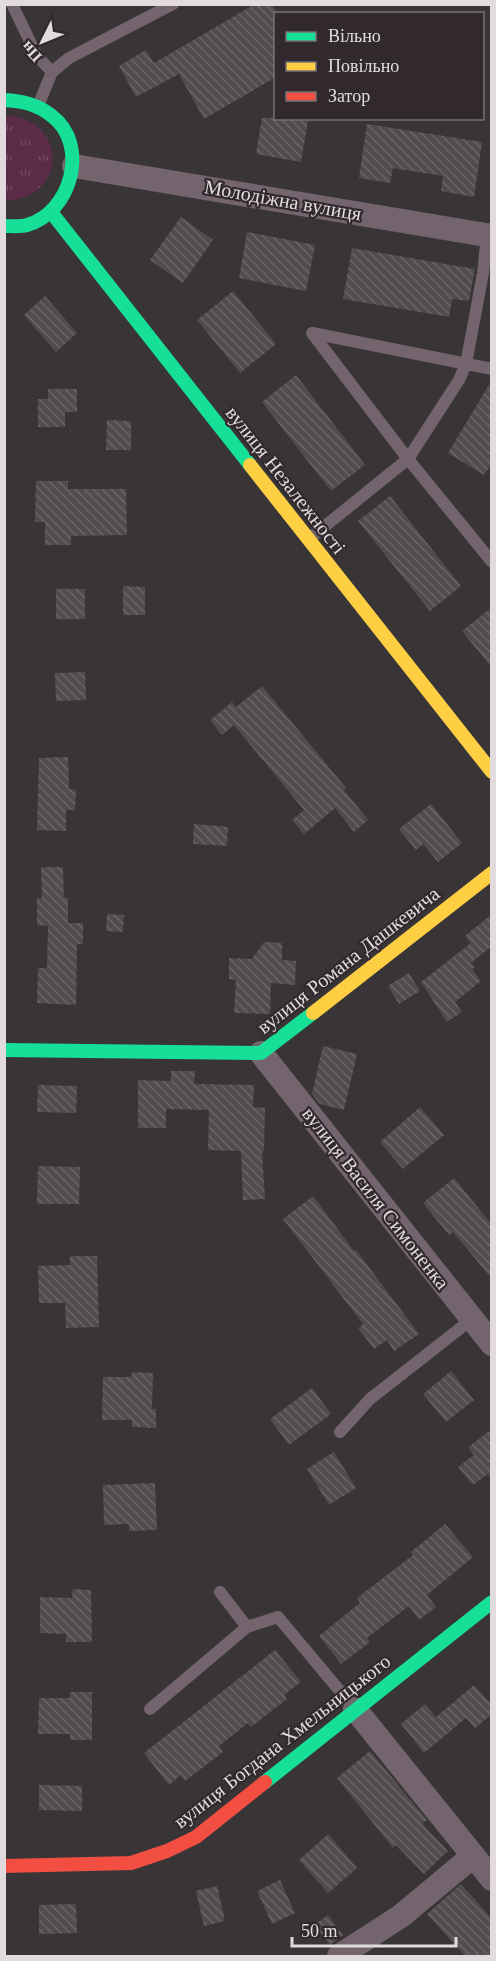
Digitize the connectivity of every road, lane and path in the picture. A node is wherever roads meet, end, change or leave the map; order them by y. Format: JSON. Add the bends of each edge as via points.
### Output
{"nodes":[{"id":1,"x":12,"y":4,"type":"edge"},
{"id":2,"x":173,"y":4,"type":"edge"},
{"id":3,"x":52,"y":72,"type":"junction"},
{"id":4,"x":4,"y":100,"type":"edge"},
{"id":5,"x":38,"y":106,"type":"junction"},
{"id":6,"x":74,"y":166,"type":"junction"},
{"id":7,"x":51,"y":212,"type":"junction"},
{"id":8,"x":4,"y":226,"type":"edge"},
{"id":9,"x":489,"y":235,"type":"edge"},
{"id":10,"x":466,"y":364,"type":"junction"},
{"id":11,"x":492,"y":369,"type":"edge"},
{"id":12,"x":408,"y":459,"type":"junction"},
{"id":13,"x":308,"y":540,"type":"junction"},
{"id":14,"x":492,"y":562,"type":"edge"},
{"id":15,"x":492,"y":772,"type":"edge"},
{"id":16,"x":492,"y":873,"type":"edge"},
{"id":17,"x":4,"y":1050,"type":"edge"},
{"id":18,"x":261,"y":1053,"type":"junction"},
{"id":19,"x":472,"y":1319,"type":"junction"},
{"id":20,"x":492,"y":1344,"type":"edge"},
{"id":21,"x":340,"y":1432,"type":"dead end"},
{"id":22,"x":220,"y":1592,"type":"dead end"},
{"id":23,"x":492,"y":1602,"type":"edge"},
{"id":24,"x":247,"y":1627,"type":"junction"},
{"id":25,"x":150,"y":1709,"type":"dead end"},
{"id":26,"x":355,"y":1709,"type":"junction"},
{"id":27,"x":472,"y":1856,"type":"junction"},
{"id":28,"x":4,"y":1866,"type":"edge"},
{"id":29,"x":492,"y":1878,"type":"edge"},
{"id":30,"x":339,"y":1956,"type":"edge"}],
"edges":[{"from":1,"to":3,"type":"lane","via":[[37,56]]},
{"from":2,"to":3,"type":"lane","via":[[69,58]]},
{"from":3,"to":5,"type":"lane"},
{"from":4,"to":5,"type":"street"},
{"from":5,"to":6,"type":"street","via":[[65,131]]},
{"from":6,"to":7,"type":"street","via":[[63,199]]},
{"from":6,"to":9,"type":"street","name":"Молодіжна вулиця"},
{"from":7,"to":8,"type":"street","via":[[32,223]]},
{"from":7,"to":13,"type":"street","name":"вулиця Незалежності"},
{"from":9,"to":10,"type":"lane"},
{"from":10,"to":11,"type":"lane"},
{"from":10,"to":12,"type":"lane"},
{"from":10,"to":12,"type":"lane","via":[[312,333]]},
{"from":12,"to":13,"type":"lane"},
{"from":12,"to":14,"type":"lane"},
{"from":13,"to":15,"type":"street","name":"вулиця Незалежності"},
{"from":16,"to":18,"type":"street","name":"вулиця Романа Дашкевича"},
{"from":17,"to":18,"type":"street","name":"вулиця Романа Дашкевича"},
{"from":18,"to":19,"type":"street","name":"вулиця Василя Симоненка"},
{"from":19,"to":20,"type":"street","name":"вулиця Василя Симоненка"},
{"from":19,"to":21,"type":"lane","via":[[370,1399]]},
{"from":22,"to":24,"type":"lane"},
{"from":23,"to":26,"type":"street","name":"вулиця Богдана Хмельницького"},
{"from":24,"to":25,"type":"lane"},
{"from":24,"to":26,"type":"lane","via":[[278,1617]]},
{"from":26,"to":27,"type":"street"},
{"from":26,"to":28,"type":"street","name":"вулиця Богдана Хмельницького","via":[[196,1837],[166,1851],[131,1863]]},
{"from":27,"to":29,"type":"street"},
{"from":27,"to":30,"type":"street","via":[[401,1916]]}]}
